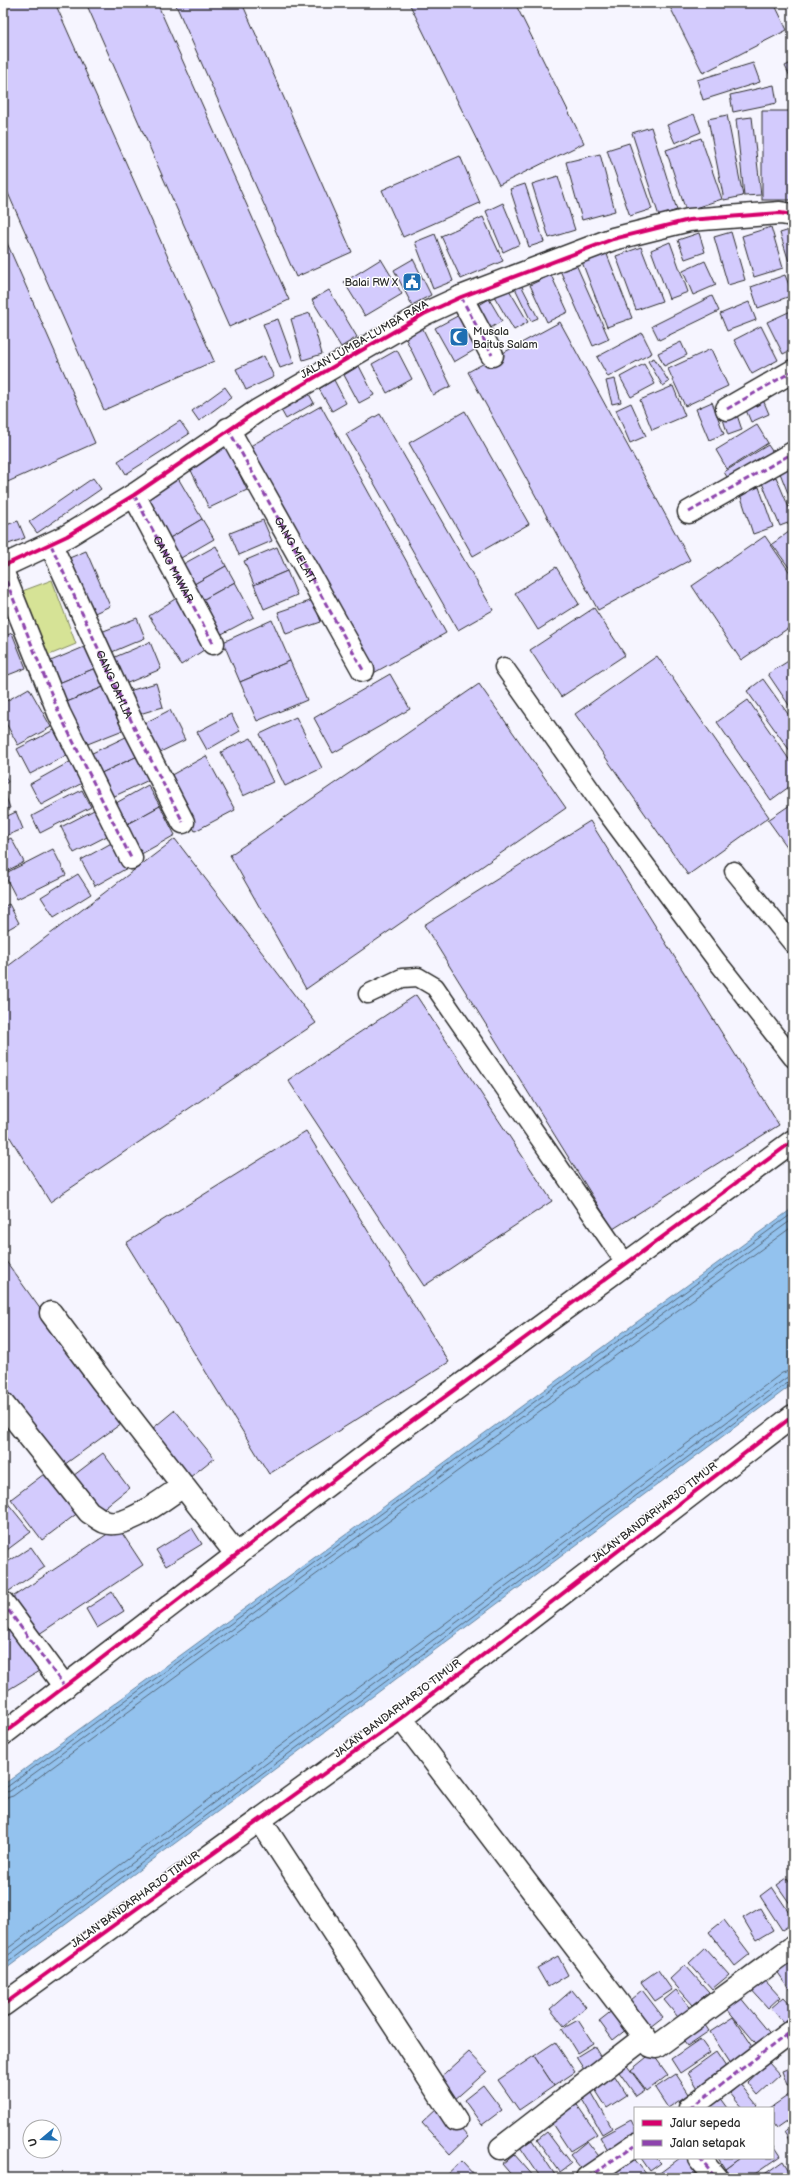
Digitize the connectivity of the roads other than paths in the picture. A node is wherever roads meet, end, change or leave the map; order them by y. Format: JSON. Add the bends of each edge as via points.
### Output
{"nodes":[{"id":1,"x":793,"y":215,"type":"edge"},
{"id":2,"x":461,"y":297,"type":"junction"},
{"id":3,"x":492,"y":355,"type":"dead end"},
{"id":4,"x":793,"y":371,"type":"edge"},
{"id":5,"x":726,"y":409,"type":"dead end"},
{"id":6,"x":228,"y":429,"type":"junction"},
{"id":7,"x":793,"y":453,"type":"edge"},
{"id":8,"x":134,"y":494,"type":"junction"},
{"id":9,"x":689,"y":512,"type":"dead end"},
{"id":10,"x":51,"y":545,"type":"junction"},
{"id":11,"x":3,"y":566,"type":"edge"},
{"id":12,"x":3,"y":573,"type":"edge"},
{"id":13,"x":213,"y":643,"type":"dead end"},
{"id":14,"x":504,"y":667,"type":"dead end"},
{"id":15,"x":363,"y":670,"type":"dead end"},
{"id":16,"x":182,"y":822,"type":"dead end"},
{"id":17,"x":131,"y":858,"type":"dead end"},
{"id":18,"x":734,"y":871,"type":"dead end"},
{"id":19,"x":793,"y":944,"type":"edge"},
{"id":20,"x":368,"y":994,"type":"dead end"},
{"id":21,"x":793,"y":1058,"type":"edge"},
{"id":22,"x":793,"y":1141,"type":"edge"},
{"id":23,"x":626,"y":1264,"type":"junction"},
{"id":24,"x":51,"y":1313,"type":"dead end"},
{"id":25,"x":3,"y":1404,"type":"edge"},
{"id":26,"x":793,"y":1416,"type":"edge"},
{"id":27,"x":184,"y":1486,"type":"junction"},
{"id":28,"x":237,"y":1555,"type":"junction"},
{"id":29,"x":3,"y":1603,"type":"edge"},
{"id":30,"x":65,"y":1687,"type":"junction"},
{"id":31,"x":401,"y":1718,"type":"junction"},
{"id":32,"x":3,"y":1734,"type":"edge"},
{"id":33,"x":260,"y":1820,"type":"junction"},
{"id":34,"x":793,"y":1947,"type":"edge"},
{"id":35,"x":3,"y":2005,"type":"edge"},
{"id":36,"x":645,"y":2037,"type":"junction"},
{"id":37,"x":791,"y":2038,"type":"edge"},
{"id":38,"x":691,"y":2107,"type":"edge"},
{"id":39,"x":456,"y":2120,"type":"dead end"},
{"id":40,"x":634,"y":2146,"type":"edge"},
{"id":41,"x":501,"y":2148,"type":"dead end"},
{"id":42,"x":700,"y":2159,"type":"edge"},
{"id":43,"x":588,"y":2178,"type":"edge"},
{"id":44,"x":716,"y":2178,"type":"edge"}],
"edges":[{"from":1,"to":2,"type":"street","name":"JALAN LUMBA-LUMBA RAYA","via":[[780,213],[681,222],[612,239]]},
{"from":2,"to":3,"type":"street"},
{"from":2,"to":6,"type":"street","name":"JALAN LUMBA-LUMBA RAYA","via":[[424,314]]},
{"from":4,"to":5,"type":"street"},
{"from":6,"to":8,"type":"street","name":"JALAN LUMBA-LUMBA RAYA"},
{"from":6,"to":15,"type":"street","name":"GANG MELATI"},
{"from":7,"to":9,"type":"street"},
{"from":8,"to":10,"type":"street","name":"JALAN LUMBA-LUMBA RAYA"},
{"from":8,"to":13,"type":"street","name":"GANG MAWAR"},
{"from":10,"to":11,"type":"street","name":"JALAN LUMBA-LUMBA RAYA"},
{"from":10,"to":16,"type":"street","name":"GANG DAHLIA","via":[[134,727]]},
{"from":12,"to":17,"type":"street","via":[[59,713]]},
{"from":14,"to":21,"type":"lane","via":[[612,820]]},
{"from":18,"to":19,"type":"lane"},
{"from":20,"to":23,"type":"lane","via":[[402,978],[418,977],[435,987]]},
{"from":22,"to":23,"type":"street"},
{"from":23,"to":28,"type":"street","via":[[378,1446]]},
{"from":24,"to":27,"type":"street"},
{"from":25,"to":27,"type":"street","via":[[89,1512],[106,1523],[120,1523],[134,1517]]},
{"from":26,"to":31,"type":"street","name":"JALAN BANDARHARJO TIMUR"},
{"from":27,"to":28,"type":"street"},
{"from":28,"to":30,"type":"street"},
{"from":29,"to":30,"type":"street"},
{"from":30,"to":32,"type":"street"},
{"from":31,"to":33,"type":"street","name":"JALAN BANDARHARJO TIMUR"},
{"from":31,"to":36,"type":"street"},
{"from":33,"to":35,"type":"street","name":"JALAN BANDARHARJO TIMUR"},
{"from":33,"to":39,"type":"street"},
{"from":34,"to":36,"type":"street","via":[[656,2046],[651,2046]]},
{"from":36,"to":41,"type":"street"},
{"from":37,"to":38,"type":"street"},
{"from":40,"to":43,"type":"street"},
{"from":42,"to":44,"type":"street"}]}
